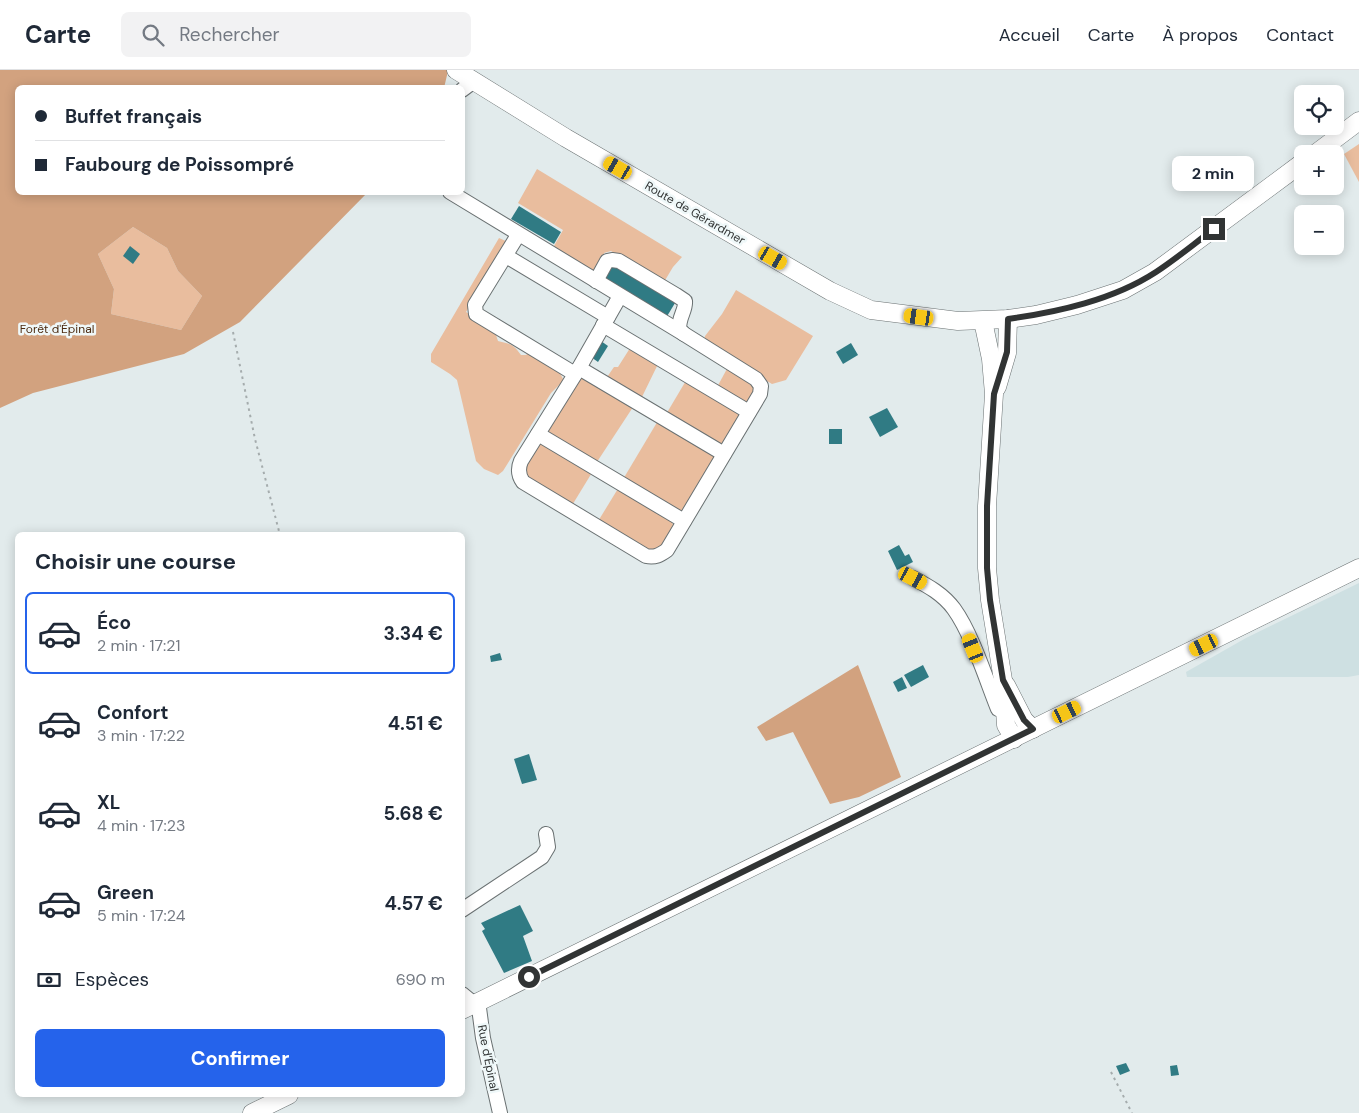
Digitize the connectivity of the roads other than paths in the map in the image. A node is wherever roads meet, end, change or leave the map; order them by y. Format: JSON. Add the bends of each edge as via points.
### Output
{"nodes":[{"id":1,"x":456,"y":70,"type":"edge"},
{"id":2,"x":468,"y":86,"type":"edge"},
{"id":3,"x":1359,"y":121,"type":"edge"},
{"id":4,"x":1328,"y":145,"type":"edge"},
{"id":5,"x":1294,"y":169,"type":"edge"},
{"id":6,"x":455,"y":195,"type":"edge"},
{"id":7,"x":518,"y":235,"type":"junction"},
{"id":8,"x":506,"y":256,"type":"junction"},
{"id":9,"x":596,"y":281,"type":"junction"},
{"id":10,"x":620,"y":296,"type":"junction"},
{"id":11,"x":1008,"y":319,"type":"junction"},
{"id":12,"x":606,"y":321,"type":"junction"},
{"id":13,"x":982,"y":321,"type":"junction"},
{"id":14,"x":684,"y":334,"type":"junction"},
{"id":15,"x":577,"y":371,"type":"junction"},
{"id":16,"x":994,"y":394,"type":"junction"},
{"id":17,"x":750,"y":412,"type":"junction"},
{"id":18,"x":538,"y":434,"type":"junction"},
{"id":19,"x":724,"y":454,"type":"junction"},
{"id":20,"x":684,"y":521,"type":"junction"},
{"id":21,"x":1359,"y":568,"type":"edge"},
{"id":22,"x":913,"y":578,"type":"dead end"},
{"id":23,"x":1003,"y":680,"type":"junction"},
{"id":24,"x":998,"y":709,"type":"junction"},
{"id":25,"x":1033,"y":729,"type":"junction"},
{"id":26,"x":1014,"y":739,"type":"junction"},
{"id":27,"x":987,"y":752,"type":"junction"},
{"id":28,"x":546,"y":834,"type":"dead end"},
{"id":29,"x":465,"y":908,"type":"edge"},
{"id":30,"x":467,"y":1002,"type":"edge"},
{"id":31,"x":285,"y":1097,"type":"edge"},
{"id":32,"x":252,"y":1113,"type":"edge"},
{"id":33,"x":500,"y":1113,"type":"edge"}],
"edges":[{"from":1,"to":2,"type":"main road","name":"Route de Gérardmer"},
{"from":2,"to":13,"type":"main road","name":"Route de Gérardmer","via":[[566,138],[830,291],[870,310]]},
{"from":3,"to":4,"type":"main road"},
{"from":5,"to":11,"type":"main road","name":"Route de Gérardmer","via":[[1156,272],[1123,290],[1069,307]]},
{"from":6,"to":7,"type":"street"},
{"from":7,"to":8,"type":"street"},
{"from":7,"to":9,"type":"street"},
{"from":8,"to":12,"type":"street"},
{"from":8,"to":15,"type":"street","via":[[475,305],[476,314]]},
{"from":9,"to":10,"type":"street"},
{"from":9,"to":14,"type":"street","via":[[608,261],[619,261],[676,295],[685,301],[686,306],[679,319],[679,329]]},
{"from":10,"to":12,"type":"street"},
{"from":10,"to":14,"type":"street"},
{"from":11,"to":13,"type":"main road","name":"Route de Gérardmer"},
{"from":11,"to":16,"type":"main road","via":[[1007,352]]},
{"from":12,"to":15,"type":"street"},
{"from":12,"to":17,"type":"street"},
{"from":13,"to":16,"type":"main road","via":[[991,359]]},
{"from":14,"to":17,"type":"street","via":[[756,380],[761,386],[760,394]]},
{"from":15,"to":18,"type":"street"},
{"from":15,"to":19,"type":"street"},
{"from":16,"to":23,"type":"main road","via":[[987,568]]},
{"from":17,"to":19,"type":"street"},
{"from":18,"to":20,"type":"street"},
{"from":18,"to":20,"type":"street","via":[[519,466],[523,482],[646,556],[661,555],[667,550]]},
{"from":19,"to":20,"type":"street"},
{"from":21,"to":25,"type":"main road"},
{"from":22,"to":24,"type":"street","via":[[935,590],[953,608],[967,633]]},
{"from":23,"to":24,"type":"main road"},
{"from":23,"to":25,"type":"main road","via":[[1024,720]]},
{"from":23,"to":26,"type":"main road","via":[[1006,725]]},
{"from":24,"to":27,"type":"main road"},
{"from":25,"to":26,"type":"main road"},
{"from":26,"to":27,"type":"main road"},
{"from":27,"to":30,"type":"main road"},
{"from":28,"to":29,"type":"street","via":[[548,847],[542,857]]},
{"from":30,"to":33,"type":"street","name":"Rue d’Épinal","via":[[479,1008]]},
{"from":31,"to":32,"type":"main road"}]}
